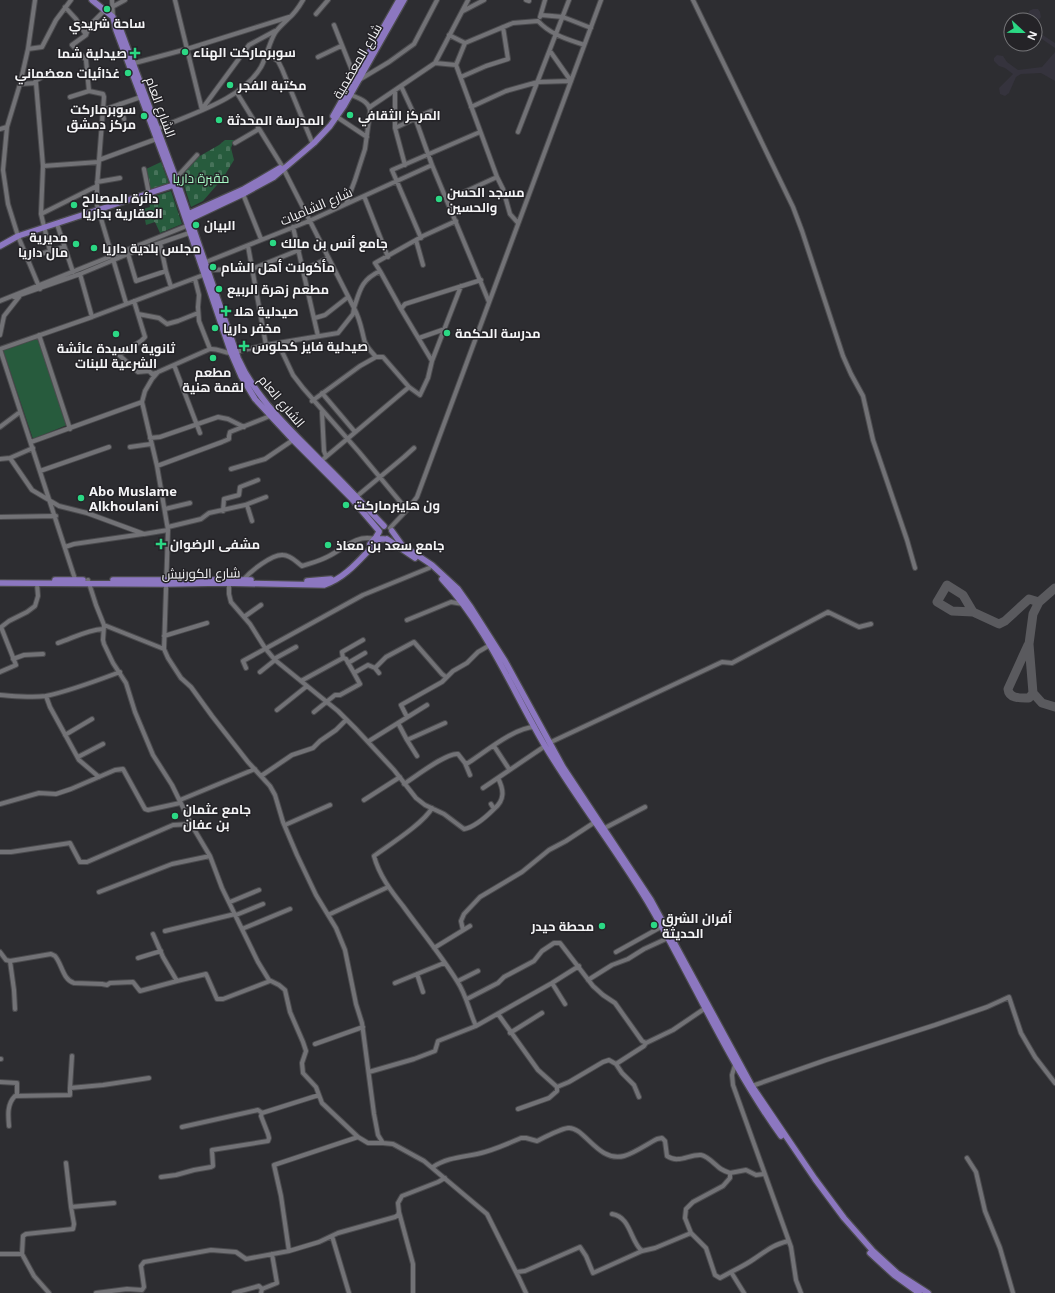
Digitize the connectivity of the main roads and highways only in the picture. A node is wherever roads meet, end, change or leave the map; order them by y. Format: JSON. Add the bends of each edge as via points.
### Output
{"nodes":[{"id":1,"x":92,"y":0,"type":"edge"},
{"id":2,"x":399,"y":0,"type":"edge"},
{"id":3,"x":404,"y":0,"type":"edge"},
{"id":4,"x":132,"y":64,"type":"junction"},
{"id":5,"x":357,"y":79,"type":"junction"},
{"id":6,"x":335,"y":116,"type":"junction"},
{"id":7,"x":156,"y":129,"type":"junction"},
{"id":8,"x":282,"y":168,"type":"junction"},
{"id":9,"x":176,"y":183,"type":"junction"},
{"id":10,"x":187,"y":221,"type":"junction"},
{"id":11,"x":192,"y":232,"type":"junction"},
{"id":12,"x":0,"y":246,"type":"edge"},
{"id":13,"x":208,"y":272,"type":"junction"},
{"id":14,"x":234,"y":352,"type":"junction"},
{"id":15,"x":354,"y":497,"type":"junction"},
{"id":16,"x":389,"y":528,"type":"junction"},
{"id":17,"x":379,"y":531,"type":"junction"},
{"id":18,"x":386,"y":539,"type":"junction"},
{"id":19,"x":0,"y":580,"type":"edge"},
{"id":20,"x":76,"y":582,"type":"junction"},
{"id":21,"x":166,"y":582,"type":"junction"},
{"id":22,"x":0,"y":583,"type":"edge"},
{"id":23,"x":467,"y":606,"type":"junction"},
{"id":24,"x":529,"y":712,"type":"junction"},
{"id":25,"x":547,"y":744,"type":"junction"},
{"id":26,"x":602,"y":829,"type":"junction"},
{"id":27,"x":654,"y":909,"type":"junction"},
{"id":28,"x":692,"y":980,"type":"junction"},
{"id":29,"x":736,"y":1064,"type":"junction"},
{"id":30,"x":919,"y":1293,"type":"edge"},
{"id":31,"x":928,"y":1293,"type":"edge"}],
"edges":[{"from":1,"to":4,"type":"main road","name":"الشارع العام","via":[[113,17],[120,28]]},
{"from":2,"to":5,"type":"main road","name":"شارع المعضمية"},
{"from":3,"to":5,"type":"main road","name":"شارع المعضمية"},
{"from":4,"to":7,"type":"main road","name":"الشارع العام"},
{"from":4,"to":7,"type":"main road","via":[[141,97]]},
{"from":5,"to":6,"type":"main road","name":"شارع المعضمية"},
{"from":6,"to":8,"type":"main road","name":"شارع المعضمية","via":[[320,135]]},
{"from":6,"to":8,"type":"main road","name":"شارع المعضمية","via":[[314,143]]},
{"from":7,"to":9,"type":"main road","name":"الشارع العام"},
{"from":8,"to":10,"type":"main road","name":"شارع المعضمية"},
{"from":8,"to":10,"type":"main road","name":"شارع المعضمية","via":[[274,177]]},
{"from":9,"to":10,"type":"main road","name":"الشارع العام"},
{"from":9,"to":12,"type":"main road","via":[[150,194],[18,236]]},
{"from":10,"to":11,"type":"main road","name":"الشارع العام"},
{"from":11,"to":13,"type":"main road","name":"الشارع العام"},
{"from":11,"to":13,"type":"main road","name":"الشارع العام"},
{"from":13,"to":14,"type":"main road","name":"الشارع العام"},
{"from":14,"to":15,"type":"main road","name":"الشارع العام","via":[[261,397]]},
{"from":14,"to":15,"type":"main road","name":"الشارع العام","via":[[237,368],[250,392],[293,440]]},
{"from":15,"to":16,"type":"main road","name":"الشارع العام"},
{"from":15,"to":17,"type":"main road","name":"الشارع العام"},
{"from":16,"to":17,"type":"main road","via":[[381,528]]},
{"from":16,"to":18,"type":"main road","via":[[391,535]]},
{"from":16,"to":23,"type":"main road","name":"الشارع العام","via":[[402,545],[432,565],[458,589]]},
{"from":17,"to":18,"type":"main road","via":[[380,536]]},
{"from":17,"to":21,"type":"main road","name":"شارع الكورنيش","via":[[342,572],[331,579]]},
{"from":18,"to":21,"type":"main road","name":"شارع الكورنيش","via":[[380,539],[344,574],[324,585]]},
{"from":18,"to":23,"type":"main road","via":[[430,568]]},
{"from":19,"to":20,"type":"main road","name":"شارع الكورنيش"},
{"from":20,"to":21,"type":"main road","name":"شارع الكورنيش"},
{"from":20,"to":22,"type":"main road","name":"شارع الكورنيش"},
{"from":23,"to":24,"type":"main road"},
{"from":23,"to":24,"type":"main road","via":[[501,654]]},
{"from":24,"to":25,"type":"main road"},
{"from":24,"to":25,"type":"main road","via":[[535,727]]},
{"from":25,"to":26,"type":"main road"},
{"from":25,"to":26,"type":"main road","via":[[569,784]]},
{"from":26,"to":27,"type":"main road"},
{"from":27,"to":28,"type":"main road"},
{"from":27,"to":28,"type":"main road","via":[[661,927]]},
{"from":28,"to":29,"type":"main road"},
{"from":28,"to":29,"type":"main road","via":[[704,1009]]},
{"from":29,"to":30,"type":"main road","via":[[749,1089],[841,1220],[881,1265]]},
{"from":29,"to":31,"type":"main road","via":[[852,1228],[897,1273]]}]}
